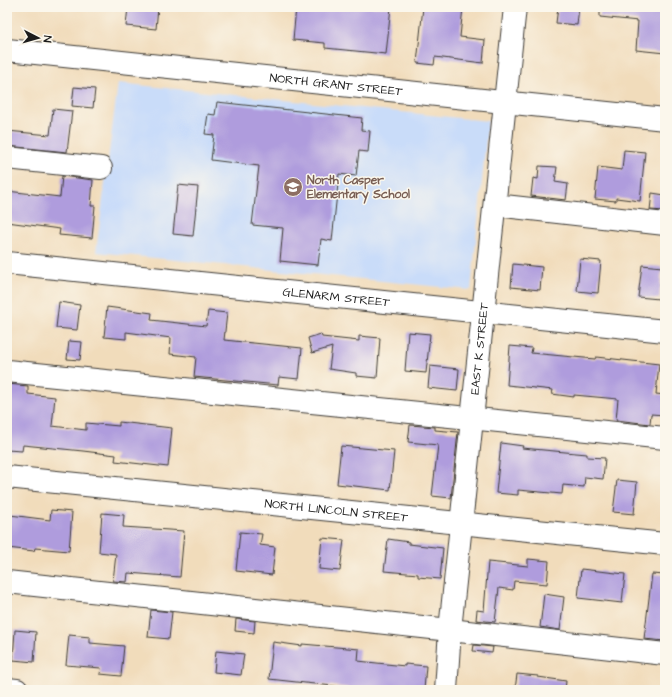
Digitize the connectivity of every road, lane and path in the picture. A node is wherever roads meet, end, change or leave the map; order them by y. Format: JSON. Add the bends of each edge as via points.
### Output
{"nodes":[{"id":1,"x":516,"y":7,"type":"edge"},
{"id":2,"x":7,"y":50,"type":"edge"},
{"id":3,"x":505,"y":102,"type":"junction"},
{"id":4,"x":665,"y":119,"type":"edge"},
{"id":5,"x":7,"y":158,"type":"edge"},
{"id":6,"x":101,"y":168,"type":"dead end"},
{"id":7,"x":495,"y":205,"type":"junction"},
{"id":8,"x":665,"y":224,"type":"edge"},
{"id":9,"x":7,"y":263,"type":"edge"},
{"id":10,"x":484,"y":312,"type":"junction"},
{"id":11,"x":665,"y":331,"type":"edge"},
{"id":12,"x":7,"y":371,"type":"edge"},
{"id":13,"x":472,"y":418,"type":"junction"},
{"id":14,"x":665,"y":438,"type":"edge"},
{"id":15,"x":7,"y":477,"type":"edge"},
{"id":16,"x":461,"y":524,"type":"junction"},
{"id":17,"x":665,"y":544,"type":"edge"},
{"id":18,"x":7,"y":582,"type":"edge"},
{"id":19,"x":450,"y":630,"type":"junction"},
{"id":20,"x":665,"y":654,"type":"edge"},
{"id":21,"x":7,"y":689,"type":"edge"},
{"id":22,"x":17,"y":690,"type":"edge"},
{"id":23,"x":446,"y":690,"type":"edge"}],
"edges":[{"from":1,"to":3,"type":"street","name":"EAST K STREET"},
{"from":2,"to":3,"type":"street","name":"NORTH GRANT STREET"},
{"from":3,"to":4,"type":"street","name":"NORTH GRANT STREET"},
{"from":3,"to":7,"type":"street","name":"EAST K STREET"},
{"from":5,"to":6,"type":"street"},
{"from":7,"to":8,"type":"street"},
{"from":7,"to":10,"type":"street","name":"EAST K STREET"},
{"from":9,"to":10,"type":"street","name":"GLENARM STREET"},
{"from":10,"to":11,"type":"street","name":"GLENARM STREET"},
{"from":10,"to":13,"type":"street","name":"EAST K STREET"},
{"from":12,"to":13,"type":"street"},
{"from":13,"to":14,"type":"street"},
{"from":13,"to":16,"type":"street","name":"EAST K STREET"},
{"from":15,"to":16,"type":"street","name":"NORTH LINCOLN STREET"},
{"from":16,"to":17,"type":"street","name":"NORTH LINCOLN STREET"},
{"from":16,"to":19,"type":"street","name":"EAST K STREET"},
{"from":18,"to":19,"type":"street"},
{"from":19,"to":20,"type":"street"},
{"from":19,"to":23,"type":"street","name":"EAST K STREET"},
{"from":21,"to":22,"type":"street"}]}
